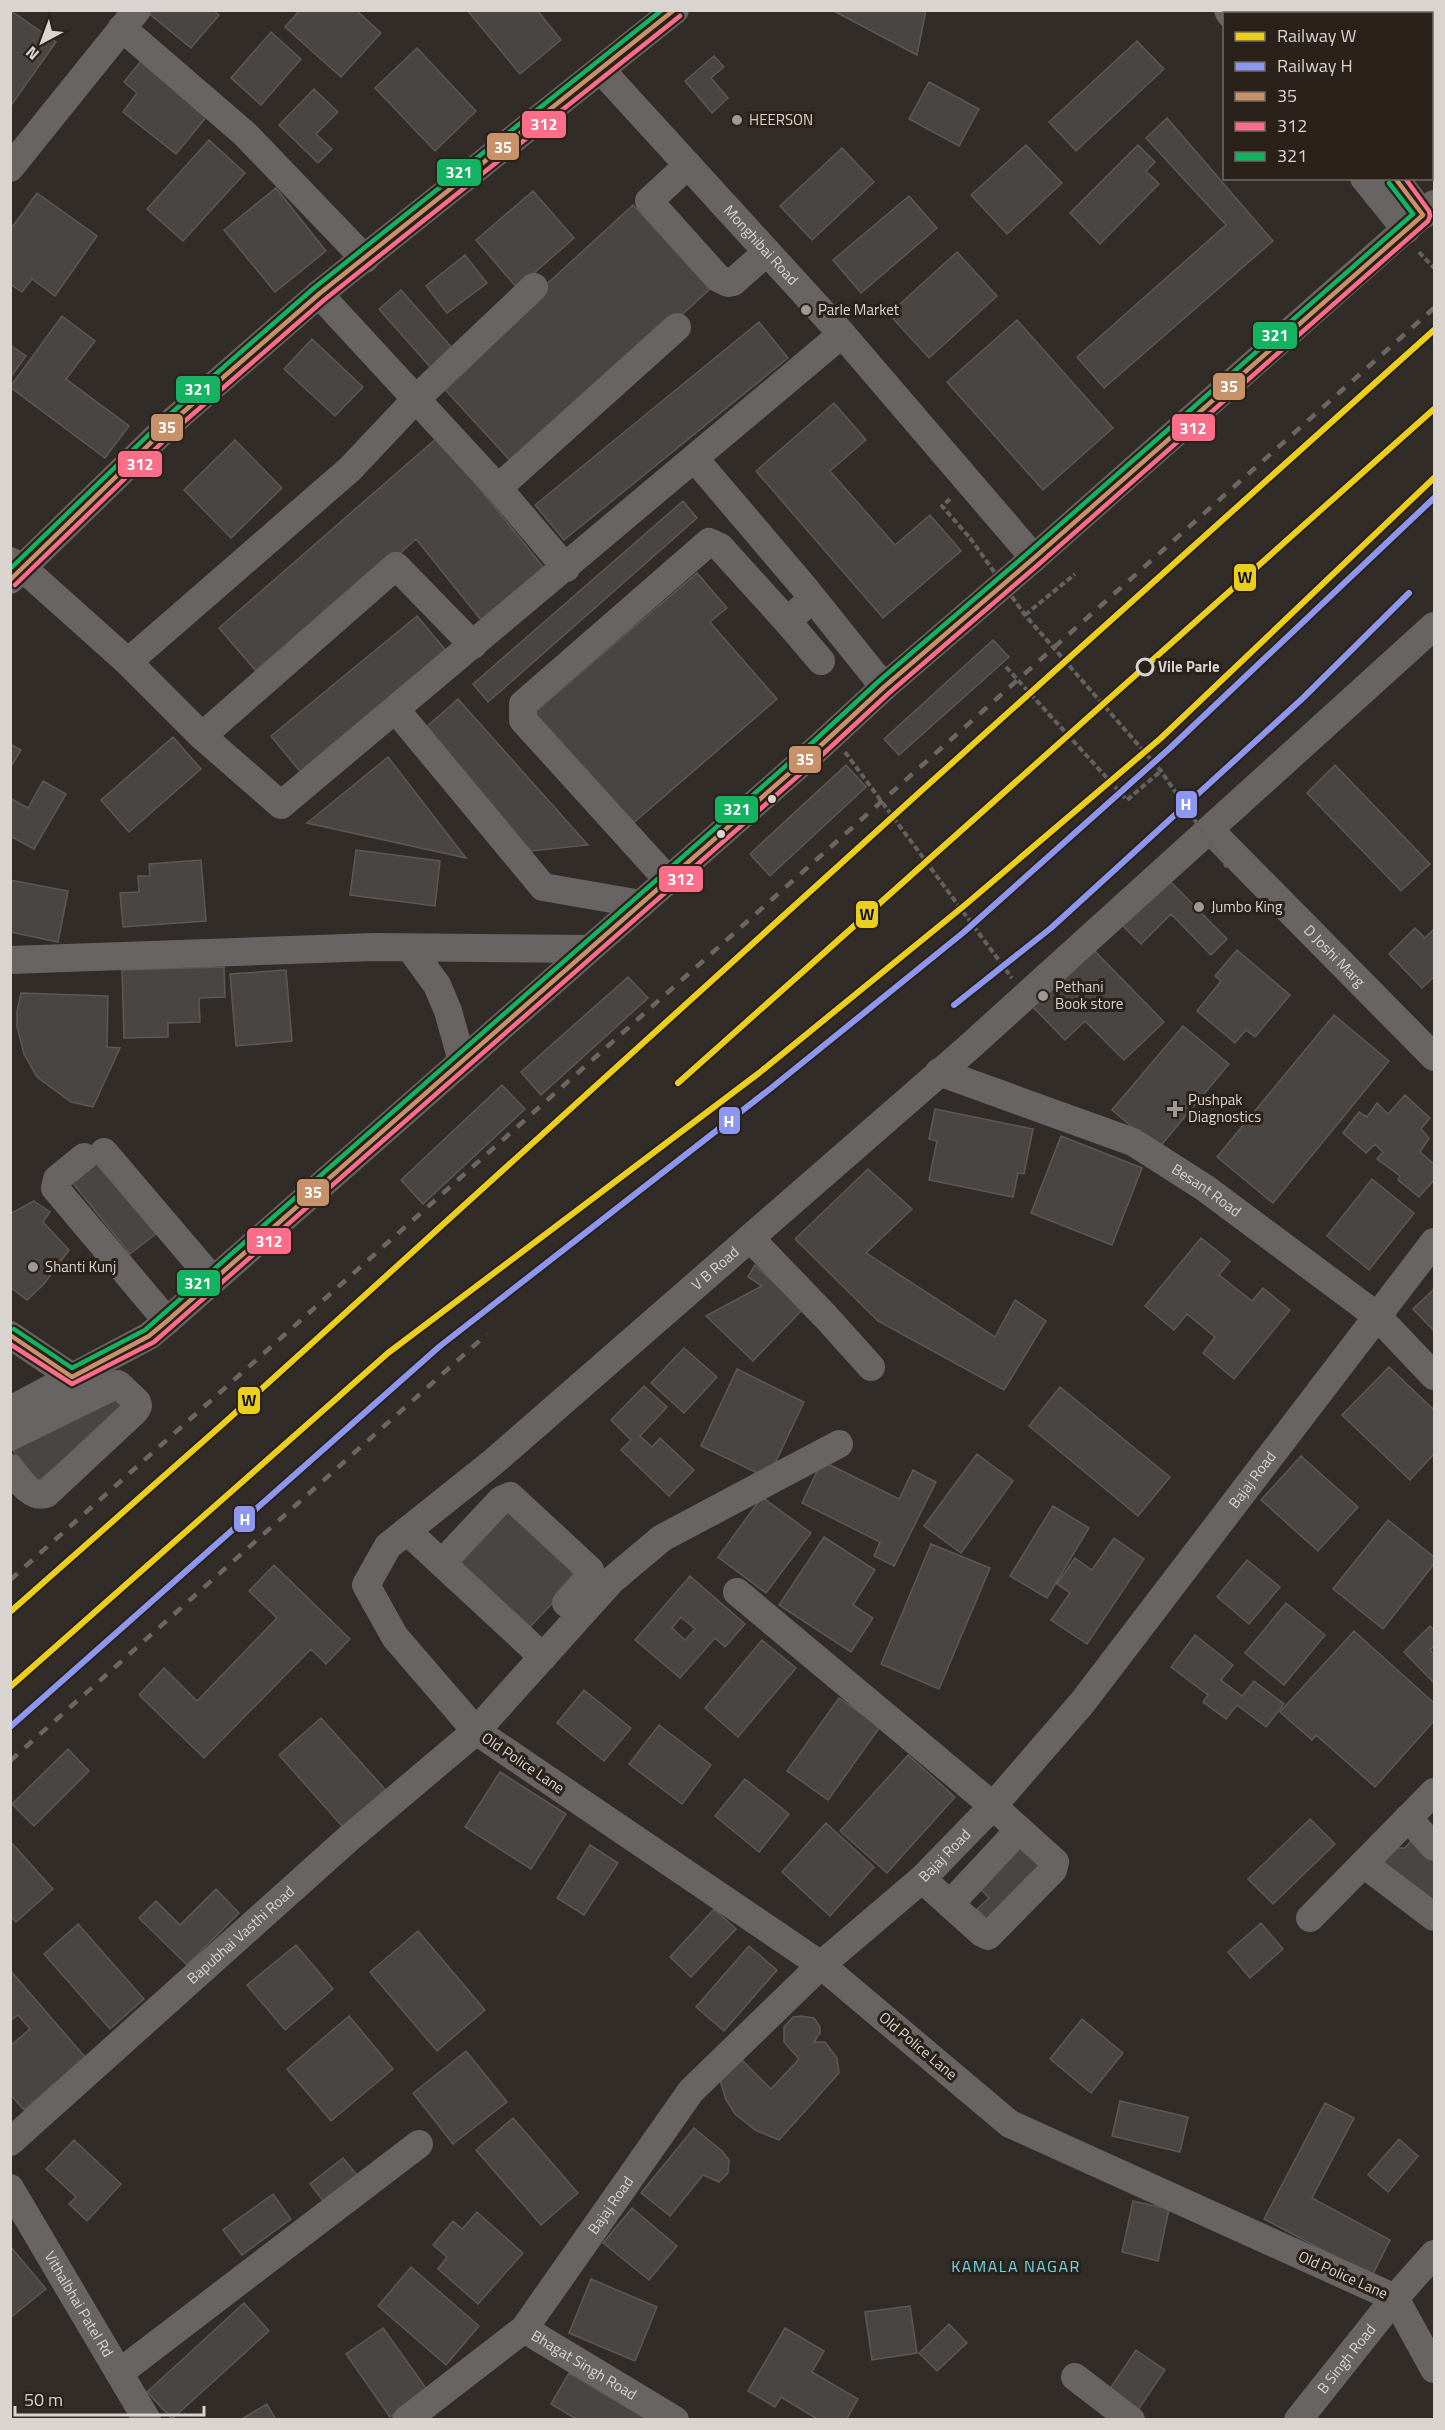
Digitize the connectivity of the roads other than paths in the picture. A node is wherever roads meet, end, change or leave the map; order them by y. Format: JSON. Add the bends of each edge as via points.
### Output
{"nodes":[{"id":1,"x":675,"y":10,"type":"edge"},
{"id":2,"x":129,"y":19,"type":"edge"},
{"id":3,"x":601,"y":70,"type":"junction"},
{"id":4,"x":688,"y":165,"type":"junction"},
{"id":5,"x":10,"y":168,"type":"edge"},
{"id":6,"x":1367,"y":180,"type":"edge"},
{"id":7,"x":1396,"y":180,"type":"edge"},
{"id":8,"x":1421,"y":216,"type":"edge"},
{"id":9,"x":767,"y":252,"type":"junction"},
{"id":10,"x":365,"y":258,"type":"junction"},
{"id":11,"x":534,"y":287,"type":"dead end"},
{"id":12,"x":319,"y":294,"type":"junction"},
{"id":13,"x":677,"y":327,"type":"dead end"},
{"id":14,"x":842,"y":334,"type":"junction"},
{"id":15,"x":416,"y":399,"type":"junction"},
{"id":16,"x":695,"y":459,"type":"junction"},
{"id":17,"x":498,"y":488,"type":"junction"},
{"id":18,"x":1034,"y":558,"type":"junction"},
{"id":19,"x":566,"y":568,"type":"junction"},
{"id":20,"x":15,"y":570,"type":"edge"},
{"id":21,"x":813,"y":599,"type":"junction"},
{"id":22,"x":787,"y":621,"type":"junction"},
{"id":23,"x":1434,"y":627,"type":"edge"},
{"id":24,"x":473,"y":645,"type":"junction"},
{"id":25,"x":821,"y":661,"type":"dead end"},
{"id":26,"x":128,"y":663,"type":"junction"},
{"id":27,"x":884,"y":687,"type":"junction"},
{"id":28,"x":396,"y":710,"type":"junction"},
{"id":29,"x":202,"y":736,"type":"junction"},
{"id":30,"x":1210,"y":830,"type":"junction"},
{"id":31,"x":668,"y":880,"type":"junction"},
{"id":32,"x":641,"y":904,"type":"junction"},
{"id":33,"x":410,"y":948,"type":"junction"},
{"id":34,"x":589,"y":949,"type":"junction"},
{"id":35,"x":10,"y":960,"type":"edge"},
{"id":36,"x":1434,"y":1057,"type":"edge"},
{"id":37,"x":462,"y":1061,"type":"junction"},
{"id":38,"x":939,"y":1072,"type":"junction"},
{"id":39,"x":750,"y":1238,"type":"junction"},
{"id":40,"x":1434,"y":1242,"type":"edge"},
{"id":41,"x":213,"y":1280,"type":"junction"},
{"id":42,"x":1377,"y":1316,"type":"junction"},
{"id":43,"x":167,"y":1321,"type":"junction"},
{"id":44,"x":10,"y":1335,"type":"edge"},
{"id":45,"x":871,"y":1367,"type":"dead end"},
{"id":46,"x":85,"y":1371,"type":"junction"},
{"id":47,"x":1434,"y":1376,"type":"edge"},
{"id":48,"x":118,"y":1384,"type":"junction"},
{"id":49,"x":10,"y":1410,"type":"edge"},
{"id":50,"x":10,"y":1437,"type":"edge"},
{"id":51,"x":839,"y":1444,"type":"dead end"},
{"id":52,"x":10,"y":1468,"type":"edge"},
{"id":53,"x":407,"y":1530,"type":"junction"},
{"id":54,"x":442,"y":1563,"type":"junction"},
{"id":55,"x":737,"y":1592,"type":"dead end"},
{"id":56,"x":536,"y":1652,"type":"junction"},
{"id":57,"x":476,"y":1731,"type":"junction"},
{"id":58,"x":1434,"y":1792,"type":"edge"},
{"id":59,"x":993,"y":1806,"type":"junction"},
{"id":60,"x":1410,"y":1821,"type":"junction"},
{"id":61,"x":1019,"y":1830,"type":"junction"},
{"id":62,"x":1434,"y":1847,"type":"edge"},
{"id":63,"x":1367,"y":1866,"type":"junction"},
{"id":64,"x":922,"y":1879,"type":"junction"},
{"id":65,"x":950,"y":1904,"type":"junction"},
{"id":66,"x":1434,"y":1917,"type":"edge"},
{"id":67,"x":1310,"y":1918,"type":"dead end"},
{"id":68,"x":820,"y":1965,"type":"junction"},
{"id":69,"x":10,"y":2142,"type":"edge"},
{"id":70,"x":418,"y":2144,"type":"dead end"},
{"id":71,"x":10,"y":2188,"type":"edge"},
{"id":72,"x":1434,"y":2254,"type":"edge"},
{"id":73,"x":1395,"y":2298,"type":"junction"},
{"id":74,"x":524,"y":2329,"type":"junction"},
{"id":75,"x":1434,"y":2369,"type":"edge"},
{"id":76,"x":119,"y":2373,"type":"junction"},
{"id":77,"x":1075,"y":2377,"type":"dead end"},
{"id":78,"x":147,"y":2420,"type":"edge"},
{"id":79,"x":406,"y":2420,"type":"edge"},
{"id":80,"x":675,"y":2420,"type":"edge"},
{"id":81,"x":1131,"y":2420,"type":"edge"},
{"id":82,"x":1298,"y":2420,"type":"edge"}],
"edges":[{"from":1,"to":3,"type":"street"},
{"from":2,"to":5,"type":"street"},
{"from":2,"to":10,"type":"street"},
{"from":3,"to":4,"type":"street","name":"Monghibai Road"},
{"from":3,"to":10,"type":"street"},
{"from":4,"to":9,"type":"street","name":"Monghibai Road"},
{"from":4,"to":9,"type":"street","via":[[645,204],[723,281],[734,282]]},
{"from":6,"to":8,"type":"street"},
{"from":7,"to":8,"type":"street"},
{"from":8,"to":18,"type":"street"},
{"from":9,"to":14,"type":"street","name":"Monghibai Road"},
{"from":10,"to":12,"type":"street"},
{"from":11,"to":15,"type":"street"},
{"from":12,"to":15,"type":"street"},
{"from":12,"to":20,"type":"street","via":[[173,421]]},
{"from":13,"to":17,"type":"street"},
{"from":14,"to":16,"type":"street"},
{"from":14,"to":18,"type":"street","name":"Monghibai Road"},
{"from":15,"to":17,"type":"street"},
{"from":15,"to":26,"type":"street","via":[[350,469]]},
{"from":16,"to":19,"type":"street"},
{"from":16,"to":21,"type":"street"},
{"from":17,"to":19,"type":"street"},
{"from":18,"to":27,"type":"street"},
{"from":19,"to":24,"type":"street"},
{"from":20,"to":26,"type":"street"},
{"from":21,"to":22,"type":"street"},
{"from":21,"to":27,"type":"street"},
{"from":22,"to":25,"type":"street"},
{"from":22,"to":31,"type":"street","via":[[720,547],[709,542],[523,704],[523,720]]},
{"from":23,"to":30,"type":"street","name":"V B Road"},
{"from":24,"to":28,"type":"street"},
{"from":24,"to":29,"type":"street","via":[[396,566]]},
{"from":26,"to":29,"type":"street"},
{"from":27,"to":31,"type":"street"},
{"from":28,"to":29,"type":"street","via":[[281,804]]},
{"from":28,"to":32,"type":"street","via":[[543,887]]},
{"from":30,"to":36,"type":"street","name":"D Joshi Marg"},
{"from":30,"to":38,"type":"street","name":"V B Road"},
{"from":31,"to":32,"type":"street"},
{"from":32,"to":34,"type":"street"},
{"from":33,"to":34,"type":"street"},
{"from":33,"to":35,"type":"street"},
{"from":33,"to":37,"type":"street","via":[[437,985]]},
{"from":34,"to":37,"type":"street"},
{"from":37,"to":41,"type":"street"},
{"from":38,"to":39,"type":"street","name":"V B Road"},
{"from":38,"to":42,"type":"street","name":"Besant Road","via":[[1133,1142],[1205,1188]]},
{"from":39,"to":45,"type":"street"},
{"from":39,"to":53,"type":"street","name":"V B Road","via":[[492,1464]]},
{"from":40,"to":42,"type":"street","name":"Bajaj Road"},
{"from":41,"to":43,"type":"street"},
{"from":41,"to":43,"type":"street","via":[[94,1154],[57,1179],[55,1188]]},
{"from":42,"to":47,"type":"street","name":"Besant Road"},
{"from":42,"to":59,"type":"street","name":"Bajaj Road","via":[[1082,1703]]},
{"from":43,"to":46,"type":"street","via":[[149,1336]]},
{"from":44,"to":46,"type":"street"},
{"from":46,"to":48,"type":"street"},
{"from":46,"to":49,"type":"street"},
{"from":48,"to":50,"type":"street"},
{"from":48,"to":52,"type":"street","via":[[138,1406],[49,1492],[33,1494]]},
{"from":51,"to":56,"type":"street","via":[[662,1538]]},
{"from":53,"to":54,"type":"street"},
{"from":53,"to":57,"type":"street","name":"Old Police Lane","via":[[388,1546],[366,1586],[395,1637]]},
{"from":54,"to":56,"type":"street"},
{"from":54,"to":56,"type":"street","via":[[501,1500],[510,1496],[589,1567],[590,1576]]},
{"from":55,"to":59,"type":"street"},
{"from":56,"to":57,"type":"street"},
{"from":57,"to":68,"type":"street","name":"Old Police Lane"},
{"from":57,"to":69,"type":"street","name":"Bapubhai Vasthi Road","via":[[348,1839]]},
{"from":58,"to":60,"type":"street"},
{"from":59,"to":61,"type":"street"},
{"from":59,"to":64,"type":"street","name":"Bajaj Road"},
{"from":60,"to":62,"type":"street"},
{"from":60,"to":63,"type":"street"},
{"from":61,"to":65,"type":"street"},
{"from":61,"to":65,"type":"street","via":[[1055,1862],[1053,1870],[988,1936]]},
{"from":63,"to":66,"type":"street"},
{"from":63,"to":67,"type":"street"},
{"from":64,"to":65,"type":"street"},
{"from":64,"to":68,"type":"street","name":"Bajaj Road"},
{"from":68,"to":73,"type":"street","name":"Old Police Lane","via":[[1010,2124]]},
{"from":68,"to":74,"type":"street","name":"Bajaj Road","via":[[691,2091]]},
{"from":70,"to":76,"type":"street"},
{"from":71,"to":76,"type":"street","name":"Vithalbhai Patel Rd"},
{"from":72,"to":73,"type":"street","name":"B Singh Road"},
{"from":73,"to":75,"type":"street"},
{"from":73,"to":82,"type":"street","name":"B Singh Road"},
{"from":74,"to":79,"type":"street","name":"Bajaj Road"},
{"from":74,"to":80,"type":"street","name":"Bhagat Singh Road"},
{"from":76,"to":78,"type":"street","name":"Vithalbhai Patel Rd"},
{"from":77,"to":81,"type":"street"}]}
